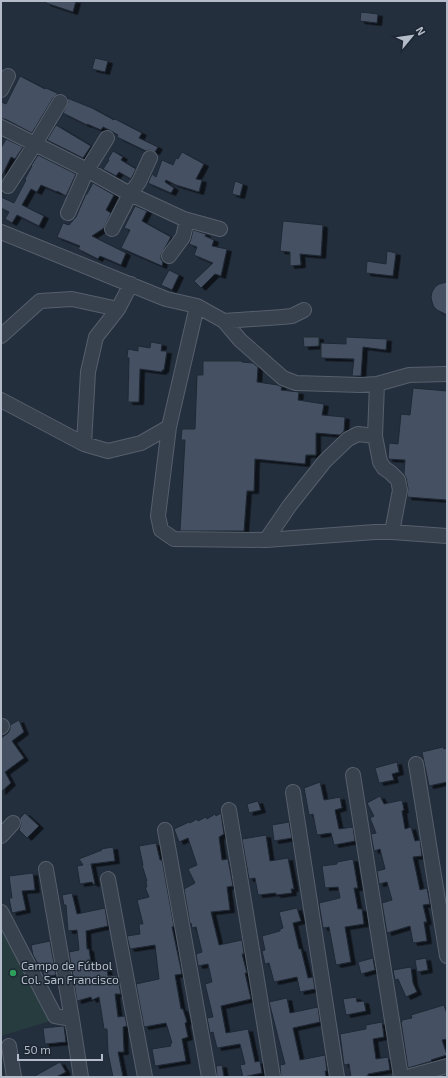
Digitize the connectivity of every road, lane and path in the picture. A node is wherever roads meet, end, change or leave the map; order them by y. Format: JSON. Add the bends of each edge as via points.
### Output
{"nodes":[{"id":1,"x":8,"y":76,"type":"dead end"},
{"id":2,"x":1,"y":90,"type":"edge"},
{"id":3,"x":60,"y":102,"type":"dead end"},
{"id":4,"x":1,"y":127,"type":"edge"},
{"id":5,"x":107,"y":138,"type":"dead end"},
{"id":6,"x":35,"y":144,"type":"junction"},
{"id":7,"x":150,"y":158,"type":"dead end"},
{"id":8,"x":87,"y":170,"type":"junction"},
{"id":9,"x":8,"y":186,"type":"dead end"},
{"id":10,"x":130,"y":194,"type":"junction"},
{"id":11,"x":68,"y":213,"type":"dead end"},
{"id":12,"x":187,"y":220,"type":"junction"},
{"id":13,"x":112,"y":229,"type":"dead end"},
{"id":14,"x":220,"y":229,"type":"dead end"},
{"id":15,"x":1,"y":232,"type":"edge"},
{"id":16,"x":169,"y":256,"type":"dead end"},
{"id":17,"x":131,"y":284,"type":"junction"},
{"id":18,"x":197,"y":306,"type":"junction"},
{"id":19,"x":118,"y":308,"type":"junction"},
{"id":20,"x":304,"y":310,"type":"dead end"},
{"id":21,"x":224,"y":321,"type":"junction"},
{"id":22,"x":1,"y":336,"type":"edge"},
{"id":23,"x":446,"y":374,"type":"edge"},
{"id":24,"x":377,"y":384,"type":"junction"},
{"id":25,"x":1,"y":400,"type":"edge"},
{"id":26,"x":169,"y":427,"type":"junction"},
{"id":27,"x":375,"y":436,"type":"junction"},
{"id":28,"x":84,"y":444,"type":"junction"},
{"id":29,"x":392,"y":532,"type":"junction"},
{"id":30,"x":447,"y":536,"type":"edge"},
{"id":31,"x":266,"y":540,"type":"junction"},
{"id":32,"x":416,"y":764,"type":"dead end"},
{"id":33,"x":353,"y":775,"type":"dead end"},
{"id":34,"x":293,"y":792,"type":"dead end"},
{"id":35,"x":229,"y":810,"type":"dead end"},
{"id":36,"x":13,"y":823,"type":"dead end"},
{"id":37,"x":165,"y":830,"type":"dead end"},
{"id":38,"x":1,"y":836,"type":"edge"},
{"id":39,"x":46,"y":869,"type":"dead end"},
{"id":40,"x":108,"y":879,"type":"dead end"},
{"id":41,"x":1,"y":912,"type":"edge"},
{"id":42,"x":447,"y":956,"type":"edge"},
{"id":43,"x":72,"y":1019,"type":"junction"},
{"id":44,"x":9,"y":1046,"type":"dead end"},
{"id":45,"x":447,"y":1066,"type":"edge"},
{"id":46,"x":14,"y":1077,"type":"edge"},
{"id":47,"x":81,"y":1077,"type":"edge"},
{"id":48,"x":145,"y":1077,"type":"edge"},
{"id":49,"x":209,"y":1077,"type":"edge"},
{"id":50,"x":273,"y":1077,"type":"edge"},
{"id":51,"x":337,"y":1077,"type":"edge"},
{"id":52,"x":401,"y":1077,"type":"edge"},
{"id":53,"x":407,"y":1077,"type":"edge"}],
"edges":[{"from":1,"to":2,"type":"street"},
{"from":3,"to":6,"type":"street"},
{"from":4,"to":6,"type":"street"},
{"from":5,"to":8,"type":"street"},
{"from":6,"to":8,"type":"street"},
{"from":6,"to":9,"type":"street"},
{"from":7,"to":10,"type":"street","via":[[139,182]]},
{"from":8,"to":10,"type":"street"},
{"from":8,"to":11,"type":"street"},
{"from":10,"to":12,"type":"street"},
{"from":10,"to":13,"type":"street"},
{"from":12,"to":14,"type":"street"},
{"from":12,"to":16,"type":"street","via":[[183,237]]},
{"from":15,"to":17,"type":"street"},
{"from":17,"to":18,"type":"street","via":[[166,298]]},
{"from":17,"to":19,"type":"street"},
{"from":18,"to":21,"type":"street"},
{"from":18,"to":26,"type":"street"},
{"from":19,"to":22,"type":"street","via":[[72,299],[40,301]]},
{"from":19,"to":28,"type":"street","via":[[96,337],[94,344],[88,372]]},
{"from":20,"to":21,"type":"street","via":[[292,316]]},
{"from":21,"to":24,"type":"street","via":[[240,340],[283,378],[296,383]]},
{"from":23,"to":24,"type":"street","via":[[409,375]]},
{"from":24,"to":27,"type":"street"},
{"from":25,"to":28,"type":"street"},
{"from":26,"to":28,"type":"street","via":[[141,443],[108,451]]},
{"from":26,"to":31,"type":"street","via":[[158,516],[162,530],[174,539]]},
{"from":27,"to":29,"type":"street","via":[[380,462],[398,480],[400,490]]},
{"from":27,"to":31,"type":"street","via":[[358,434],[348,439],[325,462],[290,505]]},
{"from":29,"to":30,"type":"street"},
{"from":29,"to":31,"type":"street"},
{"from":32,"to":42,"type":"street"},
{"from":33,"to":52,"type":"street"},
{"from":34,"to":51,"type":"street"},
{"from":35,"to":50,"type":"street"},
{"from":36,"to":38,"type":"street"},
{"from":37,"to":49,"type":"street"},
{"from":39,"to":43,"type":"street"},
{"from":40,"to":48,"type":"street"},
{"from":41,"to":43,"type":"street","via":[[54,1016]]},
{"from":43,"to":47,"type":"street"},
{"from":44,"to":46,"type":"street"},
{"from":45,"to":53,"type":"street"}]}
